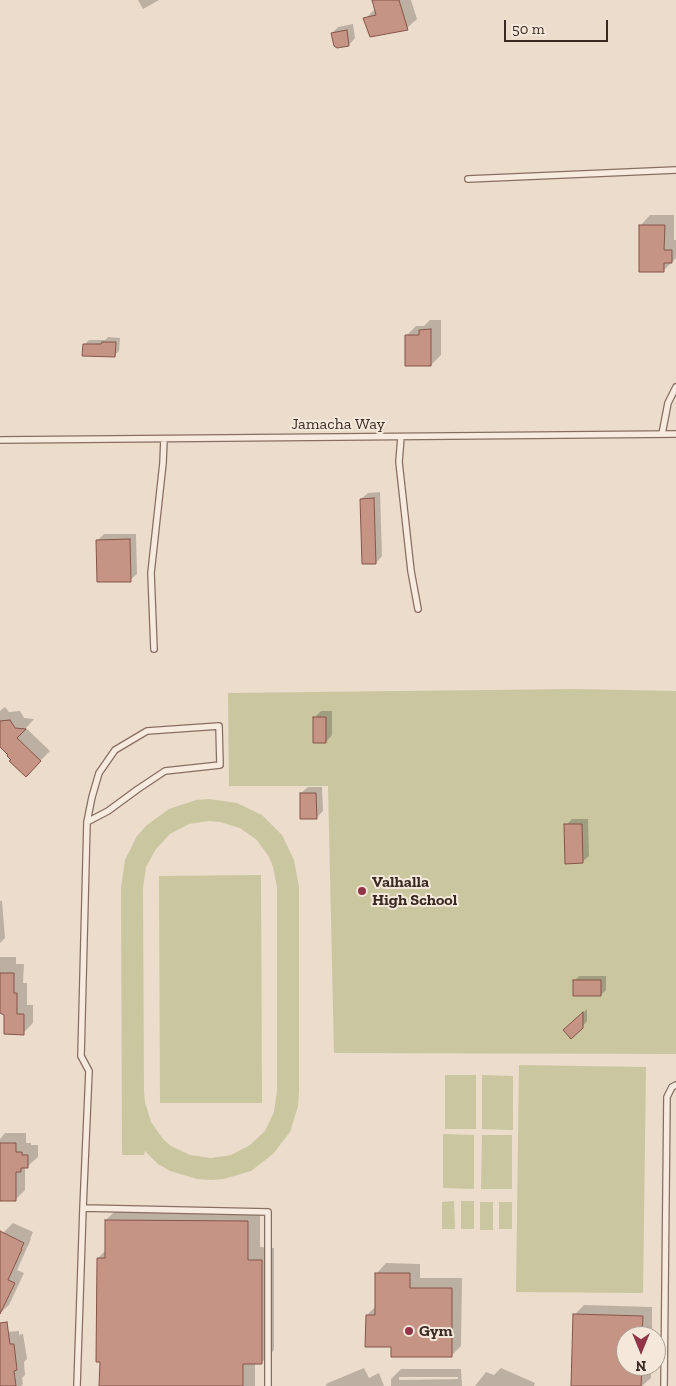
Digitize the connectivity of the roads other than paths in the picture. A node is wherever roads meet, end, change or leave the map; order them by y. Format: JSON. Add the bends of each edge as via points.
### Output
{"nodes":[{"id":1,"x":676,"y":170,"type":"edge"},
{"id":2,"x":468,"y":179,"type":"dead end"},
{"id":3,"x":676,"y":387,"type":"edge"},
{"id":4,"x":662,"y":434,"type":"junction"},
{"id":5,"x":676,"y":434,"type":"edge"},
{"id":6,"x":401,"y":437,"type":"junction"},
{"id":7,"x":164,"y":439,"type":"junction"},
{"id":8,"x":0,"y":440,"type":"edge"},
{"id":9,"x":418,"y":610,"type":"dead end"},
{"id":10,"x":154,"y":649,"type":"dead end"},
{"id":11,"x":87,"y":822,"type":"junction"},
{"id":12,"x":676,"y":1085,"type":"edge"},
{"id":13,"x":83,"y":1208,"type":"junction"},
{"id":14,"x":77,"y":1386,"type":"edge"},
{"id":15,"x":268,"y":1386,"type":"edge"},
{"id":16,"x":664,"y":1386,"type":"edge"}],
"edges":[{"from":1,"to":2,"type":"lane"},
{"from":3,"to":4,"type":"lane","via":[[668,403]]},
{"from":4,"to":5,"type":"lane","name":"Jamacha Way"},
{"from":4,"to":6,"type":"lane","name":"Jamacha Way"},
{"from":6,"to":7,"type":"lane","name":"Jamacha Way"},
{"from":6,"to":9,"type":"lane","via":[[400,462]]},
{"from":7,"to":8,"type":"lane","name":"Jamacha Way"},
{"from":7,"to":10,"type":"lane","via":[[151,573]]},
{"from":11,"to":11,"type":"lane","via":[[100,773],[115,750],[147,731],[219,726],[220,765],[165,771]]},
{"from":11,"to":13,"type":"lane","via":[[81,1056],[89,1072]]},
{"from":12,"to":16,"type":"lane","via":[[667,1098]]},
{"from":13,"to":14,"type":"lane"},
{"from":13,"to":15,"type":"lane","via":[[268,1212]]}]}
